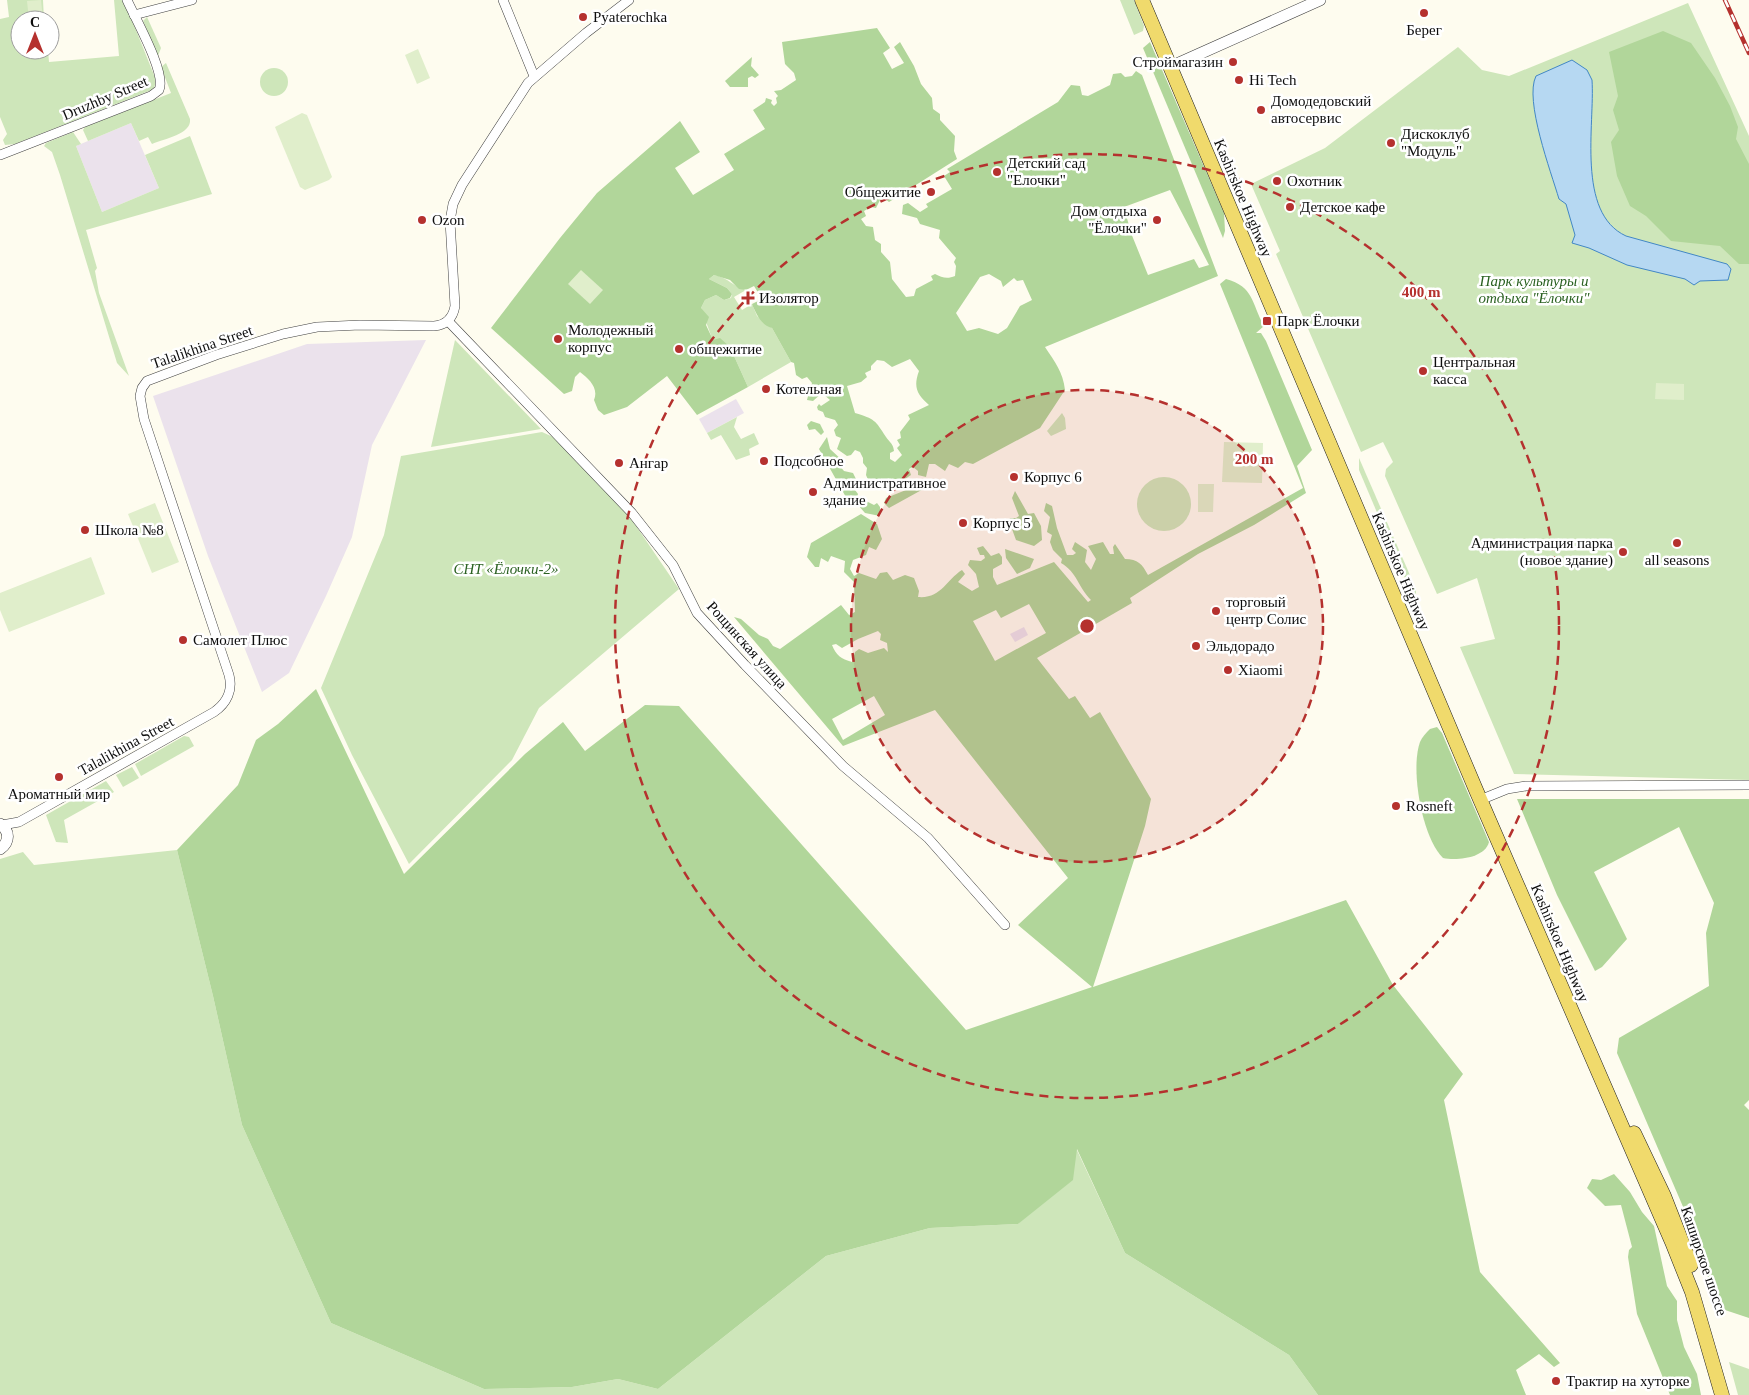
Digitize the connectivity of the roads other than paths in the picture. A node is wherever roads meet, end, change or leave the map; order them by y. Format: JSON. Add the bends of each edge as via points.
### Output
{"nodes":[{"id":1,"x":128,"y":0,"type":"edge"},
{"id":2,"x":192,"y":0,"type":"edge"},
{"id":3,"x":503,"y":0,"type":"edge"},
{"id":4,"x":629,"y":0,"type":"edge"},
{"id":5,"x":1142,"y":0,"type":"edge"},
{"id":6,"x":1152,"y":0,"type":"edge"},
{"id":7,"x":1320,"y":0,"type":"edge"},
{"id":8,"x":134,"y":15,"type":"junction"},
{"id":9,"x":1174,"y":66,"type":"junction"},
{"id":10,"x":534,"y":76,"type":"junction"},
{"id":11,"x":0,"y":155,"type":"edge"},
{"id":12,"x":448,"y":321,"type":"junction"},
{"id":13,"x":1749,"y":785,"type":"edge"},
{"id":14,"x":1484,"y":798,"type":"junction"},
{"id":15,"x":18,"y":822,"type":"junction"},
{"id":16,"x":1,"y":824,"type":"edge"},
{"id":17,"x":8,"y":836,"type":"junction"},
{"id":18,"x":0,"y":849,"type":"edge"},
{"id":19,"x":1005,"y":925,"type":"dead end"},
{"id":20,"x":1722,"y":1395,"type":"edge"},
{"id":21,"x":1729,"y":1395,"type":"edge"}],
"edges":[{"from":1,"to":8,"type":"street","name":"Druzhby Street"},
{"from":2,"to":8,"type":"street"},
{"from":3,"to":10,"type":"street"},
{"from":4,"to":10,"type":"street"},
{"from":5,"to":9,"type":"main road","name":"Kashirskoe Highway"},
{"from":6,"to":9,"type":"main road","name":"Kashirskoe Highway"},
{"from":7,"to":9,"type":"street"},
{"from":8,"to":11,"type":"street","name":"Druzhby Street","via":[[160,78],[161,86],[157,92]]},
{"from":9,"to":14,"type":"main road","name":"Kashirskoe Highway"},
{"from":10,"to":12,"type":"street","via":[[468,175],[453,204],[450,231],[455,306]]},
{"from":12,"to":15,"type":"street","name":"Talalikhina Street","via":[[438,326],[360,325],[300,330],[196,362],[145,383],[140,396],[143,415],[229,674],[229,694],[214,712]]},
{"from":12,"to":19,"type":"street","name":"Рощинская улица","via":[[632,513],[673,565],[697,612],[745,665],[843,766],[928,838]]},
{"from":13,"to":14,"type":"street","via":[[1526,786],[1513,787]]},
{"from":14,"to":20,"type":"main road","name":"Каширское шоссе","via":[[1692,1292]]},
{"from":14,"to":21,"type":"main road","name":"Каширское шоссе","via":[[1664,1196],[1699,1290]]},
{"from":15,"to":16,"type":"street"},
{"from":15,"to":17,"type":"street"},
{"from":16,"to":17,"type":"street"},
{"from":17,"to":18,"type":"street"}]}
